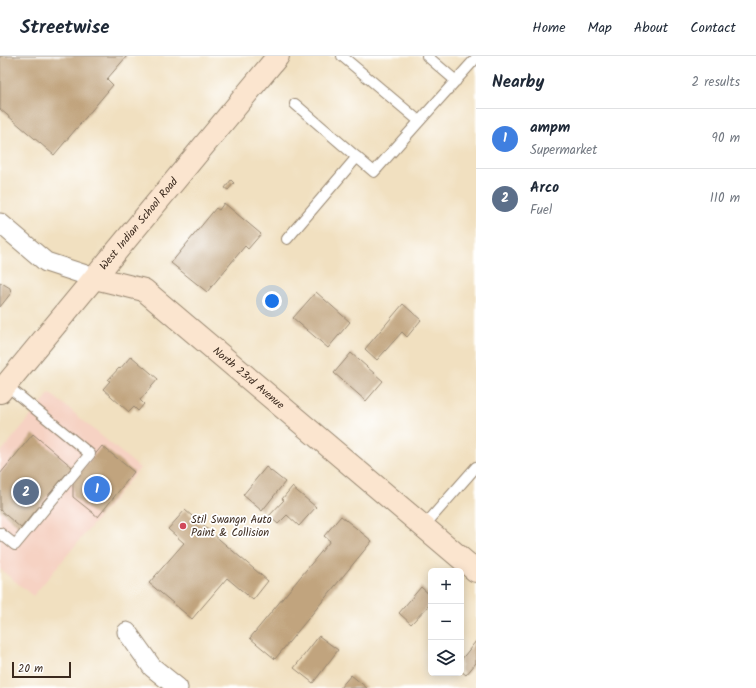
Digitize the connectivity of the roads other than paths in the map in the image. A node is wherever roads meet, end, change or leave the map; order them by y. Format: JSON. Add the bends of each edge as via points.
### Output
{"nodes":[{"id":1,"x":278,"y":56,"type":"edge"},
{"id":2,"x":342,"y":56,"type":"edge"},
{"id":3,"x":427,"y":56,"type":"edge"},
{"id":4,"x":476,"y":58,"type":"edge"},
{"id":5,"x":456,"y":80,"type":"junction"},
{"id":6,"x":295,"y":104,"type":"dead end"},
{"id":7,"x":419,"y":121,"type":"junction"},
{"id":8,"x":357,"y":157,"type":"junction"},
{"id":9,"x":0,"y":223,"type":"edge"},
{"id":10,"x":287,"y":239,"type":"dead end"},
{"id":11,"x":95,"y":278,"type":"junction"},
{"id":12,"x":3,"y":388,"type":"edge"},
{"id":13,"x":476,"y":468,"type":"edge"},
{"id":14,"x":424,"y":526,"type":"junction"},
{"id":15,"x":0,"y":533,"type":"edge"},
{"id":16,"x":476,"y":571,"type":"edge"},
{"id":17,"x":126,"y":632,"type":"dead end"},
{"id":18,"x":168,"y":685,"type":"edge"}],
"edges":[{"from":1,"to":11,"type":"street","name":"West Indian School Road"},
{"from":2,"to":7,"type":"lane"},
{"from":3,"to":5,"type":"lane"},
{"from":4,"to":5,"type":"lane"},
{"from":5,"to":7,"type":"lane"},
{"from":6,"to":8,"type":"lane"},
{"from":7,"to":8,"type":"lane","via":[[374,172]]},
{"from":8,"to":10,"type":"lane"},
{"from":9,"to":11,"type":"street","name":"North 23rd Avenue","via":[[46,262]]},
{"from":11,"to":12,"type":"street","name":"West Indian School Road"},
{"from":11,"to":14,"type":"street","name":"North 23rd Avenue","via":[[144,290]]},
{"from":12,"to":15,"type":"lane","via":[[90,454],[15,545]]},
{"from":13,"to":14,"type":"lane"},
{"from":14,"to":16,"type":"street","name":"North 23rd Avenue"},
{"from":17,"to":18,"type":"street"}]}
